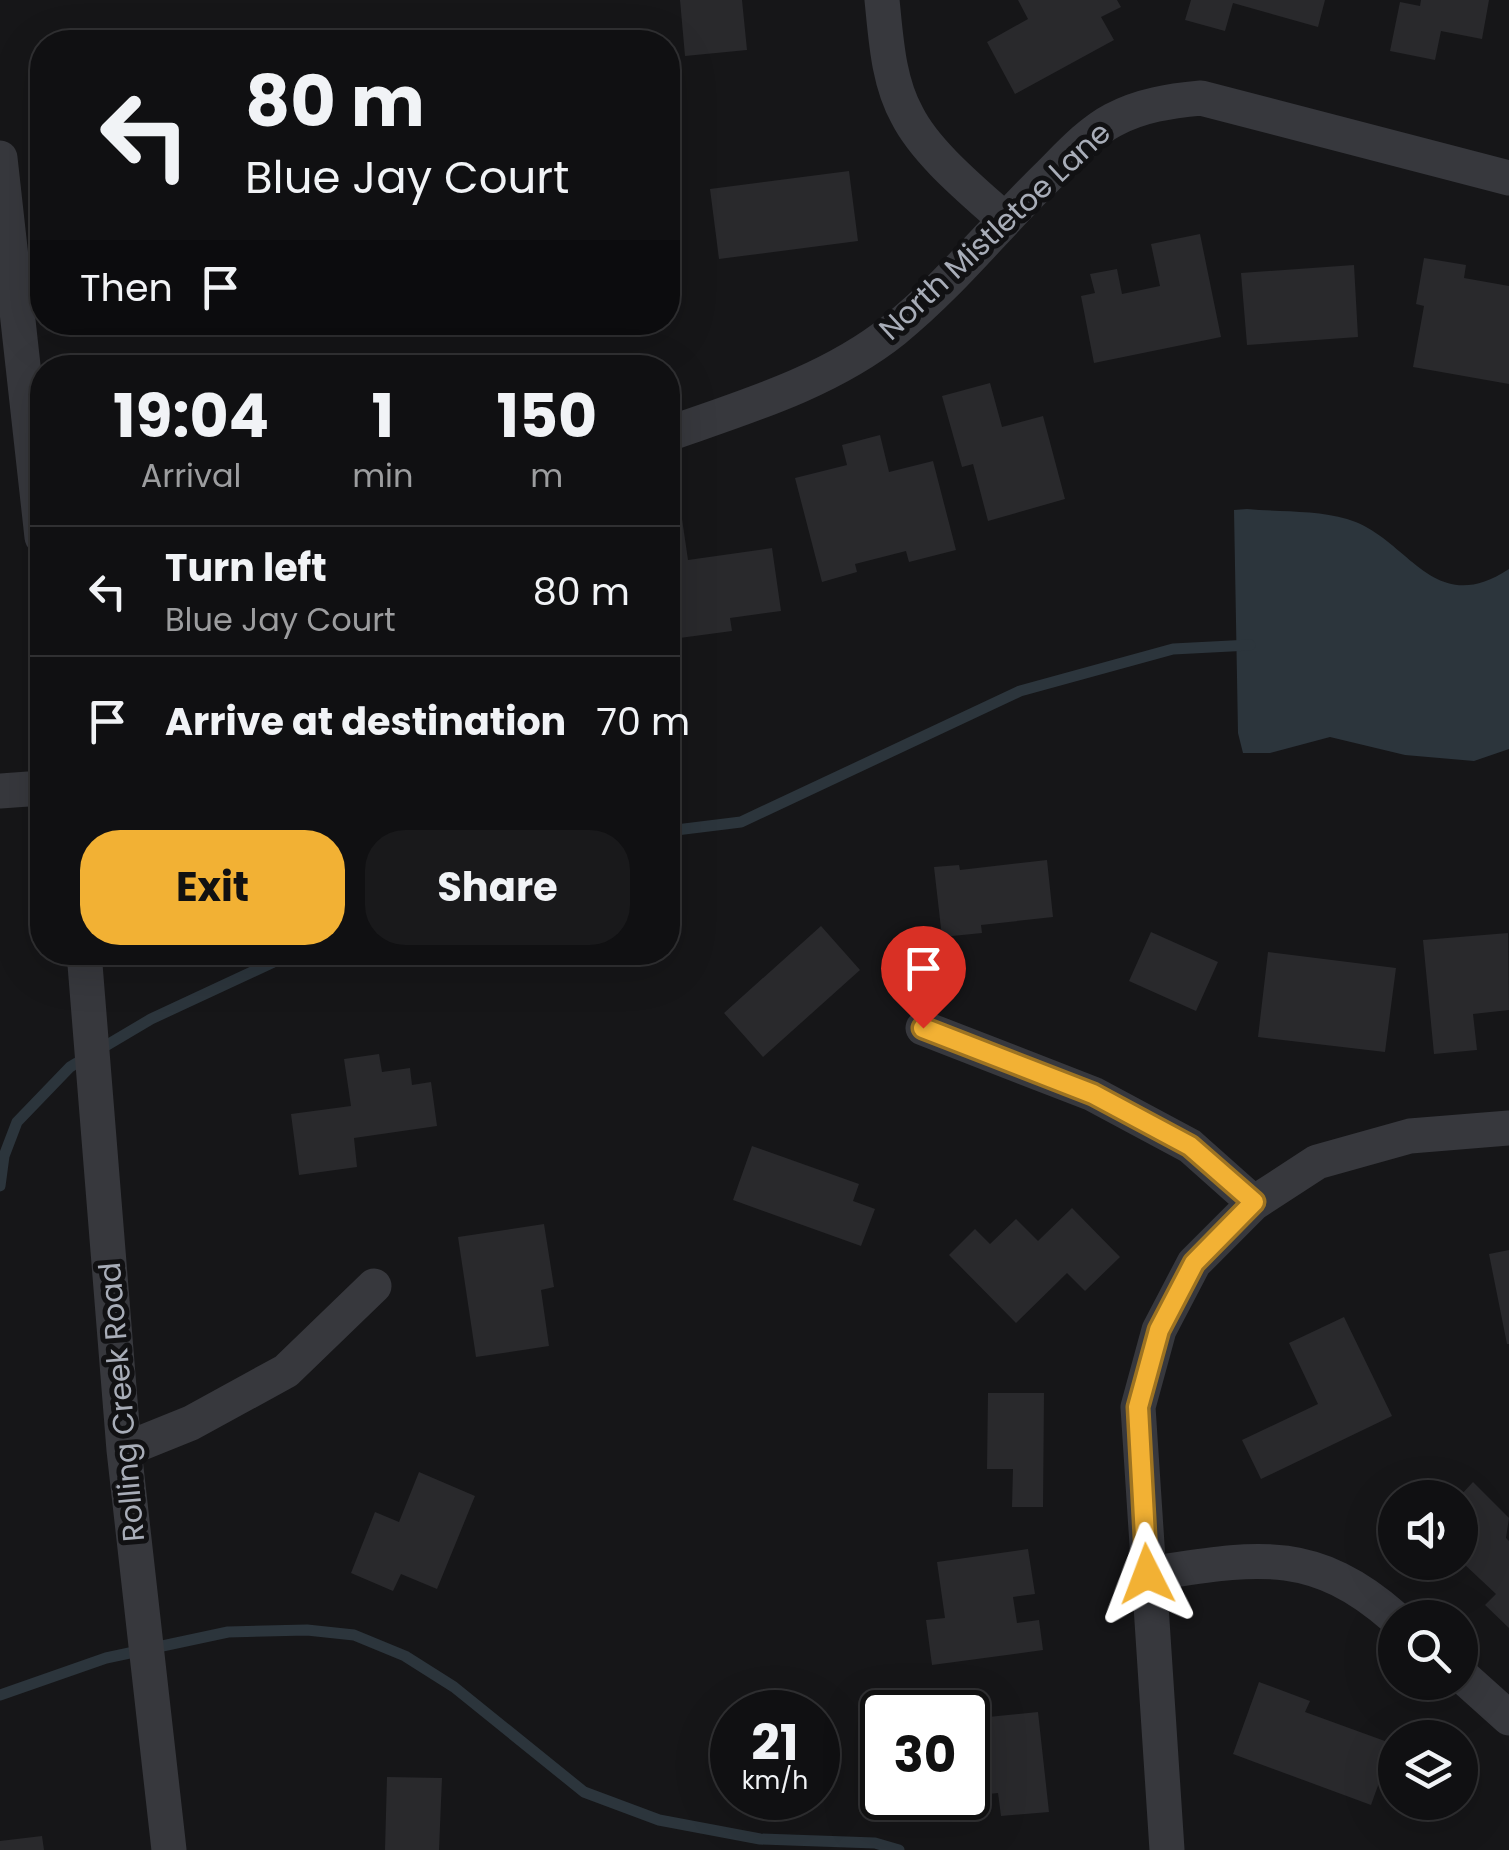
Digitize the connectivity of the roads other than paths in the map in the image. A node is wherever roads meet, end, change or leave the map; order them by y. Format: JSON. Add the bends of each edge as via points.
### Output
{"nodes":[{"id":1,"x":882,"y":0,"type":"edge"},
{"id":2,"x":0,"y":158,"type":"edge"},
{"id":3,"x":1509,"y":178,"type":"edge"},
{"id":4,"x":1004,"y":219,"type":"junction"},
{"id":5,"x":30,"y":408,"type":"edge"},
{"id":6,"x":680,"y":429,"type":"edge"},
{"id":7,"x":30,"y":789,"type":"edge"},
{"id":8,"x":0,"y":791,"type":"edge"},
{"id":9,"x":85,"y":965,"type":"edge"},
{"id":10,"x":923,"y":1028,"type":"dead end"},
{"id":11,"x":1509,"y":1128,"type":"edge"},
{"id":12,"x":1254,"y":1202,"type":"junction"},
{"id":13,"x":374,"y":1286,"type":"dead end"},
{"id":14,"x":124,"y":1450,"type":"junction"},
{"id":15,"x":1147,"y":1574,"type":"junction"},
{"id":16,"x":1378,"y":1602,"type":"edge"},
{"id":17,"x":1478,"y":1690,"type":"edge"},
{"id":18,"x":1509,"y":1718,"type":"edge"},
{"id":19,"x":168,"y":1850,"type":"edge"},
{"id":20,"x":1167,"y":1850,"type":"edge"}],
"edges":[{"from":1,"to":4,"type":"street","via":[[888,60],[907,116]]},
{"from":2,"to":5,"type":"street"},
{"from":3,"to":4,"type":"street","name":"North Mistletoe Lane","via":[[1201,98],[1155,103],[1111,120]]},
{"from":4,"to":6,"type":"street","name":"North Mistletoe Lane","via":[[957,274],[892,332],[818,377]]},
{"from":7,"to":8,"type":"street"},
{"from":9,"to":14,"type":"street","name":"Rolling Creek Road"},
{"from":10,"to":12,"type":"street","via":[[1093,1094],[1190,1146]]},
{"from":11,"to":12,"type":"street","via":[[1410,1136],[1317,1162]]},
{"from":12,"to":15,"type":"street","via":[[1194,1263],[1159,1330],[1138,1407]]},
{"from":13,"to":14,"type":"street","via":[[286,1371]]},
{"from":14,"to":19,"type":"street","name":"Rolling Creek Road"},
{"from":15,"to":16,"type":"street","via":[[1259,1558],[1326,1572]]},
{"from":15,"to":20,"type":"street"},
{"from":17,"to":18,"type":"street"}]}
